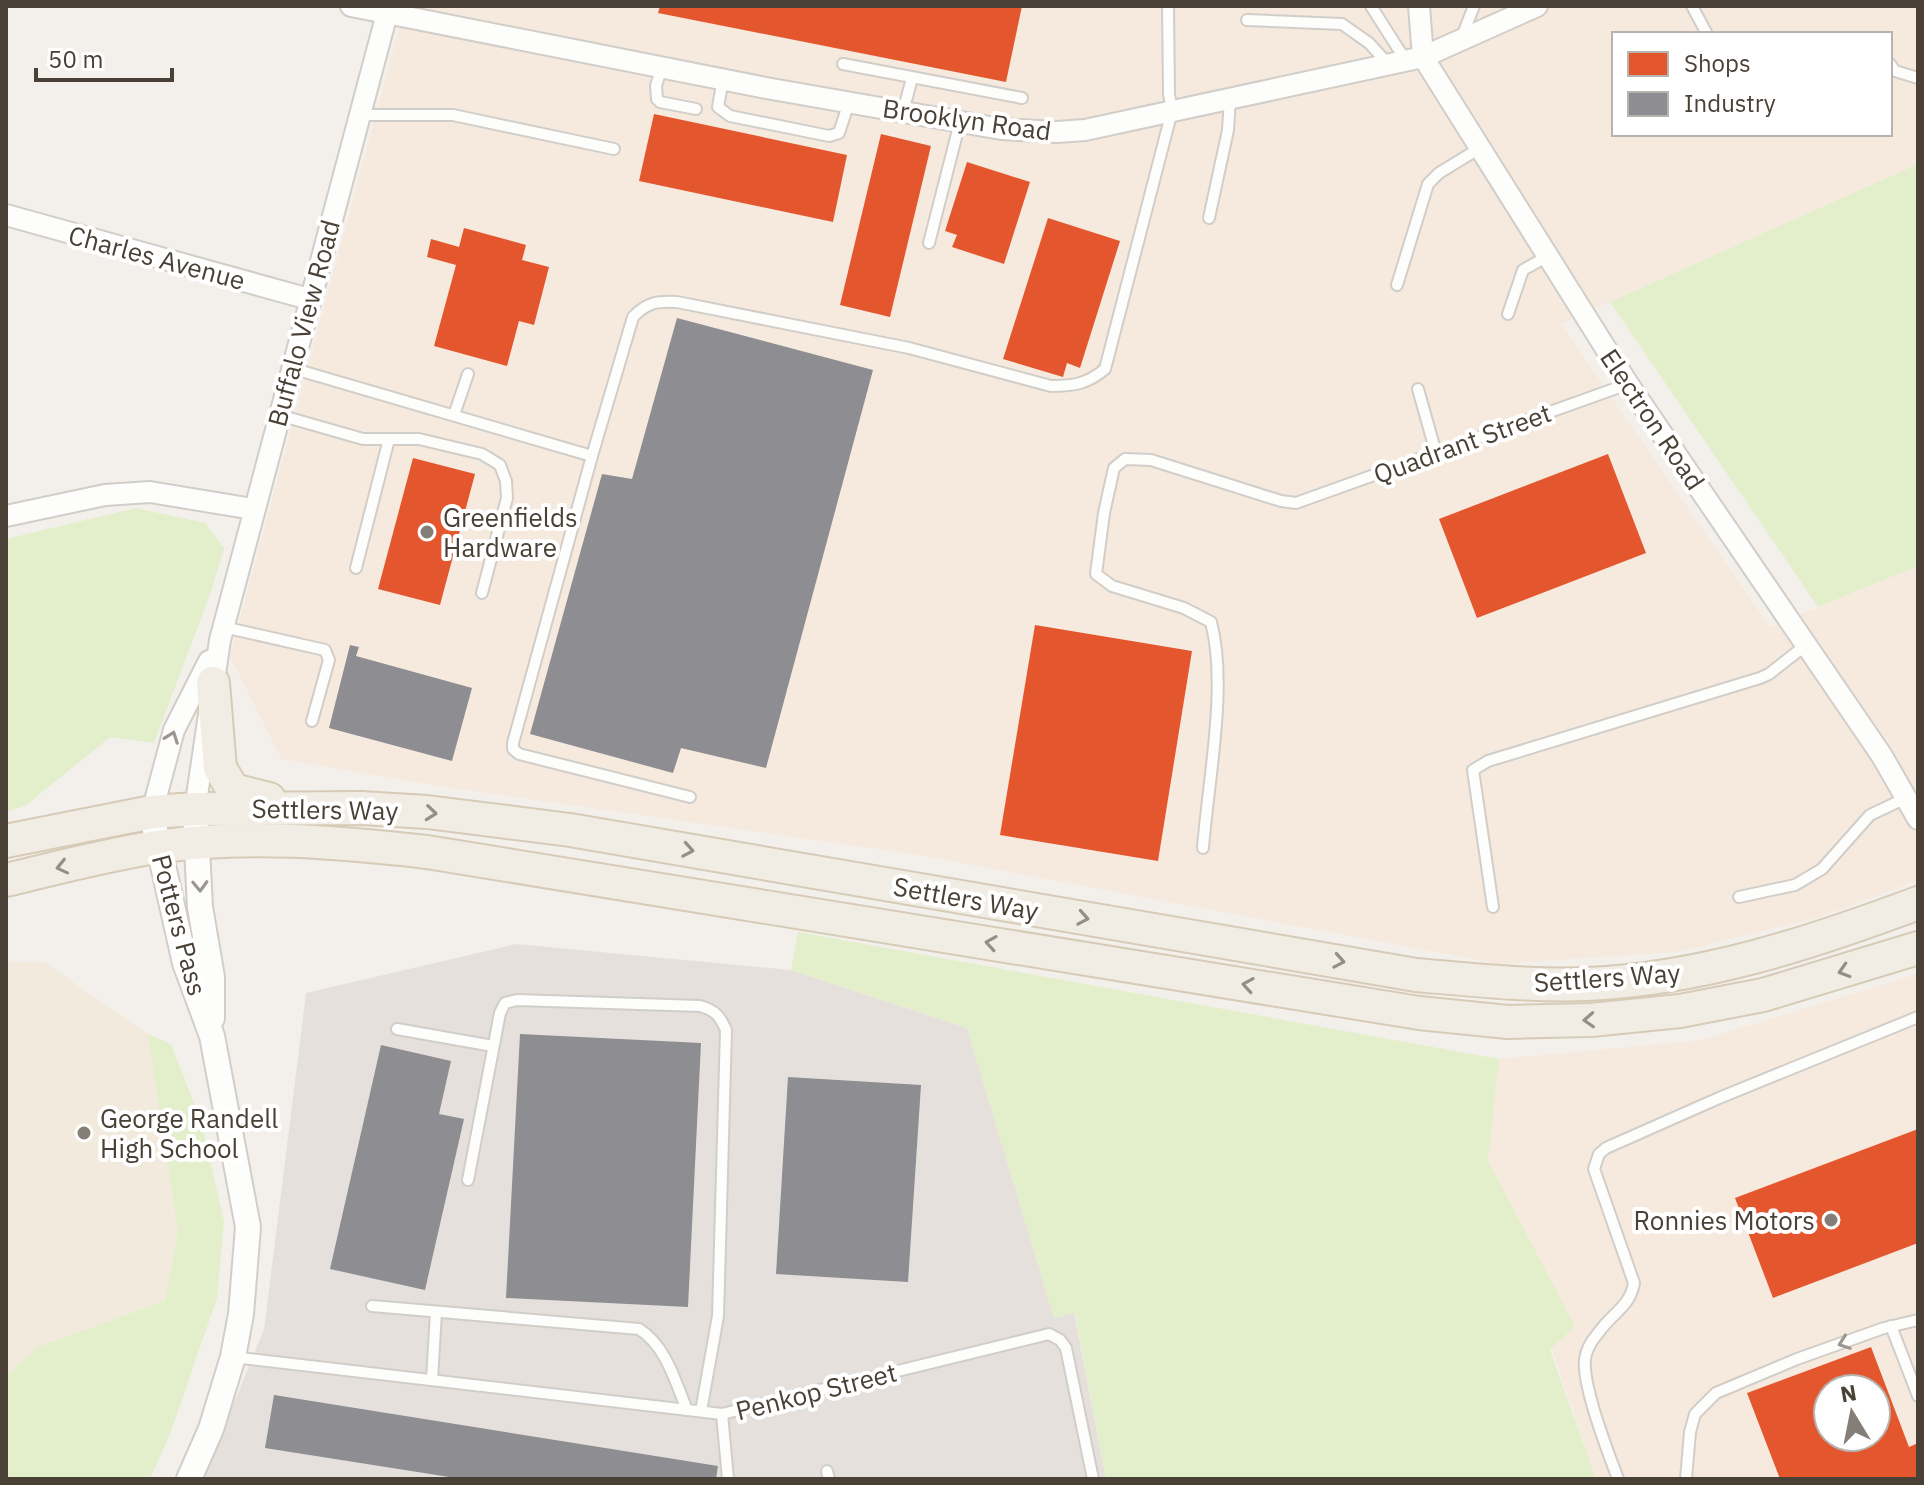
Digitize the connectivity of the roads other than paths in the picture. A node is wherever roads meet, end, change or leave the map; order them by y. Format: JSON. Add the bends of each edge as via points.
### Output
{"nodes":[{"id":1,"x":351,"y":6,"type":"edge"},
{"id":2,"x":1168,"y":6,"type":"edge"},
{"id":3,"x":1371,"y":6,"type":"edge"},
{"id":4,"x":1419,"y":6,"type":"edge"},
{"id":5,"x":1474,"y":6,"type":"edge"},
{"id":6,"x":1537,"y":6,"type":"edge"},
{"id":7,"x":1692,"y":6,"type":"edge"},
{"id":8,"x":388,"y":10,"type":"edge"},
{"id":9,"x":1247,"y":20,"type":"dead end"},
{"id":10,"x":1706,"y":32,"type":"edge"},
{"id":11,"x":1460,"y":41,"type":"junction"},
{"id":12,"x":1406,"y":61,"type":"junction"},
{"id":13,"x":843,"y":64,"type":"dead end"},
{"id":14,"x":662,"y":66,"type":"junction"},
{"id":15,"x":1892,"y":67,"type":"edge"},
{"id":16,"x":912,"y":78,"type":"junction"},
{"id":17,"x":1918,"y":78,"type":"edge"},
{"id":18,"x":723,"y":79,"type":"junction"},
{"id":19,"x":1022,"y":98,"type":"dead end"},
{"id":20,"x":1230,"y":99,"type":"junction"},
{"id":21,"x":849,"y":102,"type":"junction"},
{"id":22,"x":696,"y":109,"type":"dead end"},
{"id":23,"x":1172,"y":111,"type":"junction"},
{"id":24,"x":903,"y":112,"type":"junction"},
{"id":25,"x":359,"y":115,"type":"junction"},
{"id":26,"x":960,"y":122,"type":"junction"},
{"id":27,"x":1480,"y":148,"type":"junction"},
{"id":28,"x":614,"y":149,"type":"dead end"},
{"id":29,"x":6,"y":215,"type":"edge"},
{"id":30,"x":1209,"y":218,"type":"dead end"},
{"id":31,"x":929,"y":243,"type":"dead end"},
{"id":32,"x":1548,"y":256,"type":"junction"},
{"id":33,"x":1397,"y":285,"type":"dead end"},
{"id":34,"x":309,"y":299,"type":"junction"},
{"id":35,"x":1508,"y":314,"type":"dead end"},
{"id":36,"x":291,"y":368,"type":"junction"},
{"id":37,"x":468,"y":374,"type":"dead end"},
{"id":38,"x":1628,"y":384,"type":"junction"},
{"id":39,"x":1418,"y":389,"type":"dead end"},
{"id":40,"x":279,"y":415,"type":"junction"},
{"id":41,"x":454,"y":415,"type":"junction"},
{"id":42,"x":389,"y":439,"type":"junction"},
{"id":43,"x":1436,"y":453,"type":"junction"},
{"id":44,"x":592,"y":456,"type":"junction"},
{"id":45,"x":253,"y":509,"type":"junction"},
{"id":46,"x":6,"y":516,"type":"edge"},
{"id":47,"x":356,"y":568,"type":"dead end"},
{"id":48,"x":482,"y":593,"type":"dead end"},
{"id":49,"x":222,"y":634,"type":"junction"},
{"id":50,"x":1806,"y":645,"type":"junction"},
{"id":51,"x":213,"y":683,"type":"junction"},
{"id":52,"x":312,"y":721,"type":"dead end"},
{"id":53,"x":690,"y":797,"type":"dead end"},
{"id":54,"x":1906,"y":798,"type":"junction"},
{"id":55,"x":361,"y":808,"type":"junction"},
{"id":56,"x":195,"y":809,"type":"junction"},
{"id":57,"x":152,"y":812,"type":"junction"},
{"id":58,"x":1918,"y":819,"type":"edge"},
{"id":59,"x":6,"y":841,"type":"edge"},
{"id":60,"x":198,"y":844,"type":"junction"},
{"id":61,"x":158,"y":847,"type":"junction"},
{"id":62,"x":1203,"y":848,"type":"dead end"},
{"id":63,"x":6,"y":880,"type":"edge"},
{"id":64,"x":1739,"y":897,"type":"dead end"},
{"id":65,"x":1918,"y":903,"type":"edge"},
{"id":66,"x":1493,"y":907,"type":"dead end"},
{"id":67,"x":1918,"y":948,"type":"edge"},
{"id":68,"x":1918,"y":1017,"type":"edge"},
{"id":69,"x":397,"y":1029,"type":"dead end"},
{"id":70,"x":212,"y":1036,"type":"junction"},
{"id":71,"x":493,"y":1046,"type":"junction"},
{"id":72,"x":468,"y":1180,"type":"dead end"},
{"id":73,"x":372,"y":1306,"type":"dead end"},
{"id":74,"x":436,"y":1312,"type":"junction"},
{"id":75,"x":1918,"y":1320,"type":"edge"},
{"id":76,"x":1891,"y":1326,"type":"junction"},
{"id":77,"x":233,"y":1357,"type":"junction"},
{"id":78,"x":432,"y":1380,"type":"junction"},
{"id":79,"x":1918,"y":1396,"type":"edge"},
{"id":80,"x":687,"y":1410,"type":"junction"},
{"id":81,"x":701,"y":1411,"type":"junction"},
{"id":82,"x":722,"y":1414,"type":"junction"},
{"id":83,"x":189,"y":1479,"type":"edge"},
{"id":84,"x":728,"y":1479,"type":"edge"},
{"id":85,"x":1093,"y":1479,"type":"edge"},
{"id":86,"x":1618,"y":1479,"type":"edge"},
{"id":87,"x":1686,"y":1479,"type":"edge"}],
"edges":[{"from":1,"to":8,"type":"street","name":"Brooklyn Road"},
{"from":2,"to":23,"type":"lane"},
{"from":3,"to":12,"type":"lane"},
{"from":4,"to":12,"type":"street","name":"Electron Road"},
{"from":5,"to":11,"type":"lane"},
{"from":6,"to":11,"type":"street","name":"Brooklyn Road"},
{"from":7,"to":10,"type":"lane"},
{"from":8,"to":14,"type":"street","name":"Brooklyn Road"},
{"from":8,"to":25,"type":"street","name":"Buffalo View Road"},
{"from":9,"to":12,"type":"lane","via":[[1342,24]]},
{"from":11,"to":12,"type":"street","name":"Brooklyn Road"},
{"from":12,"to":20,"type":"street","name":"Brooklyn Road"},
{"from":12,"to":27,"type":"street","name":"Electron Road"},
{"from":13,"to":16,"type":"lane"},
{"from":14,"to":18,"type":"street","name":"Brooklyn Road"},
{"from":14,"to":22,"type":"lane","via":[[657,99]]},
{"from":15,"to":17,"type":"lane"},
{"from":16,"to":19,"type":"lane"},
{"from":16,"to":24,"type":"lane"},
{"from":18,"to":21,"type":"street","name":"Brooklyn Road"},
{"from":18,"to":21,"type":"lane","via":[[718,107],[730,116],[829,136],[842,129]]},
{"from":20,"to":23,"type":"street","name":"Brooklyn Road"},
{"from":20,"to":30,"type":"lane"},
{"from":21,"to":24,"type":"street","name":"Brooklyn Road"},
{"from":23,"to":26,"type":"street","name":"Brooklyn Road","via":[[1057,132]]},
{"from":23,"to":44,"type":"lane","via":[[1105,369],[1090,381],[1051,386],[909,348],[659,301],[644,305],[633,317]]},
{"from":24,"to":26,"type":"street","name":"Brooklyn Road"},
{"from":25,"to":28,"type":"lane","via":[[453,115]]},
{"from":25,"to":34,"type":"street","name":"Buffalo View Road"},
{"from":26,"to":31,"type":"lane"},
{"from":27,"to":32,"type":"street","name":"Electron Road"},
{"from":27,"to":33,"type":"lane","via":[[1428,184]]},
{"from":29,"to":34,"type":"street","name":"Charles Avenue"},
{"from":32,"to":35,"type":"lane","via":[[1523,270]]},
{"from":32,"to":38,"type":"street","name":"Electron Road"},
{"from":34,"to":36,"type":"street","name":"Buffalo View Road"},
{"from":36,"to":40,"type":"street","name":"Buffalo View Road"},
{"from":36,"to":41,"type":"lane"},
{"from":37,"to":41,"type":"lane"},
{"from":38,"to":43,"type":"lane","name":"Quadrant Street"},
{"from":38,"to":50,"type":"street","name":"Electron Road"},
{"from":39,"to":43,"type":"lane"},
{"from":40,"to":42,"type":"lane","via":[[363,439]]},
{"from":40,"to":45,"type":"street","name":"Buffalo View Road"},
{"from":41,"to":44,"type":"lane"},
{"from":42,"to":47,"type":"lane"},
{"from":42,"to":48,"type":"lane","via":[[419,439],[482,454],[500,465],[507,498]]},
{"from":43,"to":62,"type":"lane","name":"Quadrant Street","via":[[1296,503],[1151,460],[1125,459],[1114,468],[1096,574],[1112,586],[1211,622],[1218,648]]},
{"from":44,"to":53,"type":"lane","via":[[513,749]]},
{"from":45,"to":46,"type":"street","via":[[150,492],[105,495]]},
{"from":45,"to":49,"type":"street","name":"Buffalo View Road"},
{"from":49,"to":51,"type":"street","name":"Buffalo View Road"},
{"from":49,"to":52,"type":"lane","via":[[325,650],[329,660]]},
{"from":57,"to":49,"type":"street","name":"Buffalo View Road","one_way":true,"via":[[174,730]]},
{"from":50,"to":54,"type":"street","name":"Electron Road"},
{"from":50,"to":66,"type":"lane","via":[[1760,678],[1473,770]]},
{"from":51,"to":55,"type":"main road","via":[[220,768],[233,790],[258,798]]},
{"from":51,"to":56,"type":"street","name":"Buffalo View Road"},
{"from":54,"to":58,"type":"street","name":"Electron Road"},
{"from":54,"to":64,"type":"lane","via":[[1870,815],[1822,869],[1795,885]]},
{"from":55,"to":56,"type":"main road","name":"Settlers Way"},
{"from":55,"to":65,"type":"main road","name":"Settlers Way","one_way":true,"via":[[570,830],[1416,975],[1509,983],[1587,984],[1673,976],[1828,937]]},
{"from":56,"to":57,"type":"main road","name":"Settlers Way"},
{"from":56,"to":60,"type":"street","name":"Potters Pass"},
{"from":57,"to":59,"type":"main road","name":"Settlers Way"},
{"from":57,"to":61,"type":"street","name":"Potters Pass"},
{"from":60,"to":61,"type":"main road","name":"Settlers Way"},
{"from":67,"to":60,"type":"main road","name":"Settlers Way","one_way":true,"via":[[1763,995],[1680,1011],[1508,1022],[1419,1013],[427,852],[358,844]]},
{"from":60,"to":70,"type":"street","name":"Potters Pass","one_way":true,"via":[[200,907],[212,977]]},
{"from":61,"to":63,"type":"main road","name":"Settlers Way","one_way":true},
{"from":61,"to":70,"type":"street","name":"Potters Pass","via":[[185,963]]},
{"from":68,"to":86,"type":"lane","via":[[1719,1098],[1599,1154],[1594,1169],[1634,1283],[1625,1306],[1604,1324],[1585,1359]]},
{"from":69,"to":71,"type":"lane"},
{"from":70,"to":77,"type":"street","name":"Potters Pass","via":[[248,1227]]},
{"from":71,"to":72,"type":"lane"},
{"from":71,"to":81,"type":"lane","via":[[505,1003],[517,1000],[700,1006],[721,1018],[726,1030],[718,1316]]},
{"from":73,"to":74,"type":"lane"},
{"from":74,"to":78,"type":"lane"},
{"from":74,"to":80,"type":"lane","via":[[639,1329],[662,1351]]},
{"from":75,"to":76,"type":"lane"},
{"from":76,"to":79,"type":"lane"},
{"from":76,"to":87,"type":"lane","one_way":true,"via":[[1716,1393],[1695,1414]]},
{"from":77,"to":78,"type":"lane","name":"Penkop Street"},
{"from":77,"to":83,"type":"street","name":"Potters Pass"},
{"from":78,"to":80,"type":"lane","name":"Penkop Street"},
{"from":80,"to":81,"type":"lane","name":"Penkop Street"},
{"from":81,"to":82,"type":"lane","name":"Penkop Street"},
{"from":82,"to":84,"type":"lane"},
{"from":82,"to":85,"type":"lane","name":"Penkop Street","via":[[1049,1334],[1066,1348]]}]}
